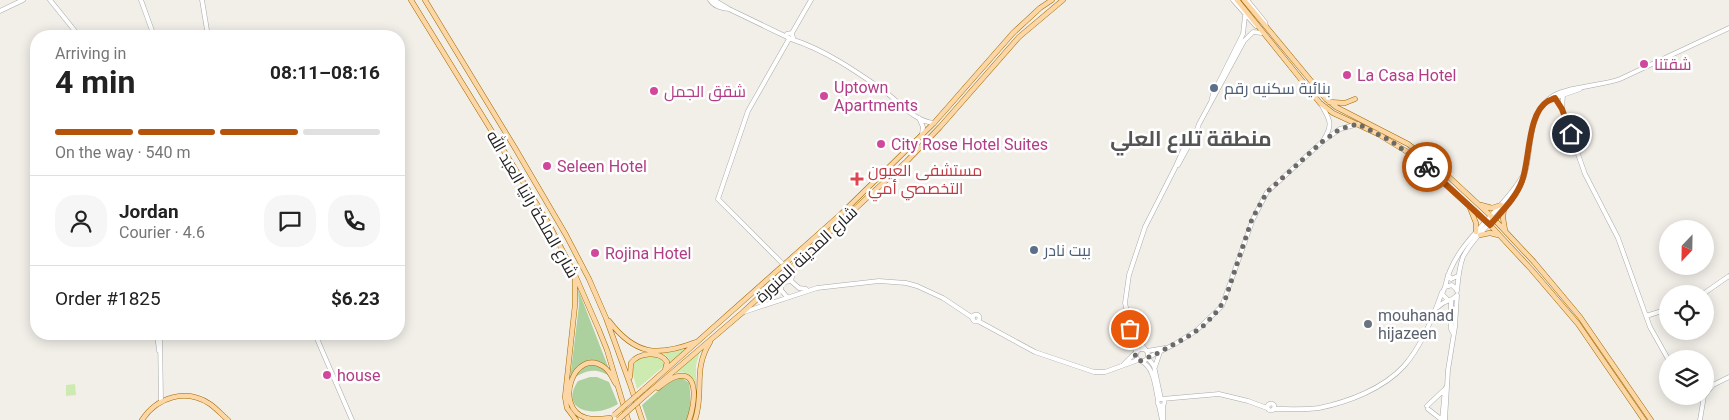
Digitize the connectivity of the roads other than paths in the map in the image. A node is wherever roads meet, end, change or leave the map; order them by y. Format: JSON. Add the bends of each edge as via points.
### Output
{"nodes":[{"id":1,"x":22,"y":0,"type":"edge"},
{"id":2,"x":141,"y":0,"type":"edge"},
{"id":3,"x":202,"y":0,"type":"edge"},
{"id":4,"x":411,"y":0,"type":"edge"},
{"id":5,"x":425,"y":0,"type":"edge"},
{"id":6,"x":710,"y":0,"type":"edge"},
{"id":7,"x":714,"y":0,"type":"edge"},
{"id":8,"x":811,"y":0,"type":"edge"},
{"id":9,"x":1052,"y":0,"type":"edge"},
{"id":10,"x":1063,"y":0,"type":"edge"},
{"id":11,"x":1233,"y":0,"type":"edge"},
{"id":12,"x":1237,"y":0,"type":"edge"},
{"id":13,"x":1246,"y":0,"type":"edge"},
{"id":14,"x":52,"y":1,"type":"edge"},
{"id":15,"x":1042,"y":1,"type":"edge"},
{"id":16,"x":1040,"y":8,"type":"junction"},
{"id":17,"x":729,"y":9,"type":"junction"},
{"id":18,"x":0,"y":11,"type":"edge"},
{"id":19,"x":1245,"y":16,"type":"junction"},
{"id":20,"x":1729,"y":28,"type":"edge"},
{"id":21,"x":74,"y":30,"type":"edge"},
{"id":22,"x":152,"y":30,"type":"edge"},
{"id":23,"x":207,"y":30,"type":"edge"},
{"id":24,"x":1261,"y":31,"type":"junction"},
{"id":25,"x":790,"y":36,"type":"junction"},
{"id":26,"x":1580,"y":89,"type":"junction"},
{"id":27,"x":1563,"y":95,"type":"junction"},
{"id":28,"x":1555,"y":98,"type":"junction"},
{"id":29,"x":1355,"y":99,"type":"dead end"},
{"id":30,"x":1329,"y":101,"type":"junction"},
{"id":31,"x":1547,"y":101,"type":"junction"},
{"id":32,"x":1211,"y":102,"type":"junction"},
{"id":33,"x":1320,"y":103,"type":"junction"},
{"id":34,"x":1562,"y":109,"type":"junction"},
{"id":35,"x":918,"y":118,"type":"junction"},
{"id":36,"x":934,"y":123,"type":"junction"},
{"id":37,"x":1358,"y":124,"type":"junction"},
{"id":38,"x":922,"y":136,"type":"junction"},
{"id":39,"x":1323,"y":141,"type":"junction"},
{"id":40,"x":1477,"y":202,"type":"junction"},
{"id":41,"x":1503,"y":206,"type":"junction"},
{"id":42,"x":1469,"y":207,"type":"junction"},
{"id":43,"x":1493,"y":218,"type":"junction"},
{"id":44,"x":1488,"y":223,"type":"junction"},
{"id":45,"x":1506,"y":231,"type":"junction"},
{"id":46,"x":1478,"y":234,"type":"junction"},
{"id":47,"x":1501,"y":236,"type":"junction"},
{"id":48,"x":795,"y":264,"type":"junction"},
{"id":49,"x":784,"y":265,"type":"junction"},
{"id":50,"x":575,"y":275,"type":"junction"},
{"id":51,"x":1448,"y":275,"type":"junction"},
{"id":52,"x":1458,"y":276,"type":"junction"},
{"id":53,"x":1729,"y":276,"type":"edge"},
{"id":54,"x":791,"y":281,"type":"junction"},
{"id":55,"x":1445,"y":286,"type":"junction"},
{"id":56,"x":1714,"y":286,"type":"edge"},
{"id":57,"x":808,"y":290,"type":"junction"},
{"id":58,"x":1442,"y":292,"type":"junction"},
{"id":59,"x":1457,"y":293,"type":"junction"},
{"id":60,"x":787,"y":297,"type":"junction"},
{"id":61,"x":1449,"y":299,"type":"junction"},
{"id":62,"x":1436,"y":309,"type":"junction"},
{"id":63,"x":1659,"y":312,"type":"edge"},
{"id":64,"x":742,"y":313,"type":"junction"},
{"id":65,"x":1646,"y":316,"type":"junction"},
{"id":66,"x":606,"y":318,"type":"junction"},
{"id":67,"x":1130,"y":329,"type":"junction"},
{"id":68,"x":1453,"y":333,"type":"junction"},
{"id":69,"x":159,"y":340,"type":"edge"},
{"id":70,"x":318,"y":340,"type":"edge"},
{"id":71,"x":712,"y":340,"type":"junction"},
{"id":72,"x":700,"y":341,"type":"junction"},
{"id":73,"x":1167,"y":348,"type":"junction"},
{"id":74,"x":1146,"y":350,"type":"junction"},
{"id":75,"x":1662,"y":350,"type":"edge"},
{"id":76,"x":1160,"y":352,"type":"junction"},
{"id":77,"x":1135,"y":353,"type":"junction"},
{"id":78,"x":1148,"y":358,"type":"junction"},
{"id":79,"x":1139,"y":360,"type":"junction"},
{"id":80,"x":1122,"y":366,"type":"junction"},
{"id":81,"x":1154,"y":369,"type":"junction"},
{"id":82,"x":664,"y":372,"type":"junction"},
{"id":83,"x":1729,"y":377,"type":"edge"},
{"id":84,"x":630,"y":384,"type":"junction"},
{"id":85,"x":1714,"y":385,"type":"edge"},
{"id":86,"x":1446,"y":388,"type":"junction"},
{"id":87,"x":620,"y":389,"type":"junction"},
{"id":88,"x":649,"y":393,"type":"junction"},
{"id":89,"x":1178,"y":398,"type":"junction"},
{"id":90,"x":1160,"y":399,"type":"junction"},
{"id":91,"x":161,"y":402,"type":"junction"},
{"id":92,"x":1274,"y":404,"type":"junction"},
{"id":93,"x":1162,"y":405,"type":"junction"},
{"id":94,"x":1702,"y":405,"type":"edge"},
{"id":95,"x":1268,"y":406,"type":"junction"},
{"id":96,"x":1288,"y":409,"type":"junction"},
{"id":97,"x":1273,"y":410,"type":"junction"},
{"id":98,"x":610,"y":418,"type":"edge"},
{"id":99,"x":142,"y":420,"type":"edge"},
{"id":100,"x":228,"y":420,"type":"edge"},
{"id":101,"x":352,"y":420,"type":"edge"},
{"id":102,"x":576,"y":420,"type":"edge"},
{"id":103,"x":618,"y":420,"type":"edge"},
{"id":104,"x":628,"y":420,"type":"edge"},
{"id":105,"x":644,"y":420,"type":"edge"},
{"id":106,"x":689,"y":420,"type":"edge"},
{"id":107,"x":694,"y":420,"type":"edge"},
{"id":108,"x":1163,"y":420,"type":"edge"},
{"id":109,"x":1443,"y":420,"type":"edge"},
{"id":110,"x":1644,"y":420,"type":"edge"},
{"id":111,"x":1651,"y":420,"type":"edge"},
{"id":112,"x":1700,"y":420,"type":"edge"}],
"edges":[{"from":1,"to":18,"type":"street"},
{"from":2,"to":22,"type":"street"},
{"from":3,"to":23,"type":"street"},
{"from":4,"to":50,"type":"main road","name":"شارع الملكة رانيا العبد الله","via":[[548,224]]},
{"from":5,"to":66,"type":"main road","name":"شارع الملكة رانيا العبد الله","via":[[566,235]]},
{"from":6,"to":17,"type":"street","via":[[712,4]]},
{"from":7,"to":17,"type":"street"},
{"from":8,"to":25,"type":"street"},
{"from":9,"to":16,"type":"main road","name":"شارع المدينة المنورة"},
{"from":10,"to":48,"type":"main road","name":"شارع المدينة المنورة","via":[[1019,37],[907,161]]},
{"from":11,"to":19,"type":"street"},
{"from":12,"to":24,"type":"main road"},
{"from":13,"to":30,"type":"main road"},
{"from":14,"to":21,"type":"street"},
{"from":15,"to":16,"type":"street"},
{"from":16,"to":36,"type":"main road","name":"شارع المدينة المنورة","via":[[1013,33]]},
{"from":17,"to":25,"type":"street"},
{"from":19,"to":24,"type":"street"},
{"from":19,"to":32,"type":"street","via":[[1243,34]]},
{"from":20,"to":26,"type":"street","via":[[1620,79]]},
{"from":24,"to":32,"type":"street","via":[[1246,38]]},
{"from":24,"to":33,"type":"main road"},
{"from":25,"to":35,"type":"street","via":[[843,63]]},
{"from":25,"to":49,"type":"street","via":[[748,111],[718,199]]},
{"from":26,"to":27,"type":"street"},
{"from":26,"to":31,"type":"street","via":[[1562,92]]},
{"from":27,"to":28,"type":"street"},
{"from":27,"to":34,"type":"street"},
{"from":28,"to":31,"type":"street"},
{"from":28,"to":34,"type":"street"},
{"from":29,"to":30,"type":"main road","via":[[1345,103]]},
{"from":30,"to":40,"type":"main road","via":[[1408,144]]},
{"from":31,"to":41,"type":"street","via":[[1533,126],[1520,186]]},
{"from":32,"to":67,"type":"street","via":[[1192,137],[1187,137],[1189,142],[1145,227],[1131,266],[1125,299]]},
{"from":33,"to":37,"type":"main road"},
{"from":33,"to":39,"type":"street","via":[[1330,122]]},
{"from":34,"to":65,"type":"street","via":[[1585,174],[1618,238]]},
{"from":35,"to":36,"type":"street"},
{"from":35,"to":38,"type":"street","via":[[923,127]]},
{"from":36,"to":38,"type":"main road","name":"شارع المدينة المنورة"},
{"from":37,"to":39,"type":"street","via":[[1340,129]]},
{"from":37,"to":42,"type":"main road","via":[[1414,156]]},
{"from":38,"to":49,"type":"main road","name":"شارع المدينة المنورة"},
{"from":39,"to":73,"type":"street","via":[[1263,199],[1246,236],[1222,306],[1202,327]]},
{"from":40,"to":41,"type":"main road","via":[[1489,208]]},
{"from":40,"to":43,"type":"main road"},
{"from":41,"to":43,"type":"street"},
{"from":41,"to":45,"type":"main road"},
{"from":42,"to":44,"type":"main road"},
{"from":42,"to":46,"type":"main road","via":[[1476,220]]},
{"from":43,"to":44,"type":"street"},
{"from":43,"to":45,"type":"main road"},
{"from":44,"to":46,"type":"street"},
{"from":44,"to":47,"type":"main road"},
{"from":45,"to":111,"type":"main road","via":[[1580,317]]},
{"from":46,"to":47,"type":"main road"},
{"from":46,"to":51,"type":"street","via":[[1459,252]]},
{"from":46,"to":52,"type":"street","via":[[1464,255]]},
{"from":47,"to":110,"type":"main road","via":[[1578,324]]},
{"from":48,"to":54,"type":"street"},
{"from":48,"to":64,"type":"main road","name":"شارع المدينة المنورة"},
{"from":49,"to":72,"type":"main road","name":"شارع المدينة المنورة"},
{"from":50,"to":87,"type":"main road","name":"شارع الملكة رانيا العبد الله"},
{"from":50,"to":102,"type":"main road","via":[[565,397],[567,408]]},
{"from":51,"to":52,"type":"street","via":[[1451,279]]},
{"from":51,"to":55,"type":"street"},
{"from":52,"to":59,"type":"street"},
{"from":53,"to":56,"type":"street"},
{"from":54,"to":57,"type":"street"},
{"from":54,"to":60,"type":"street","via":[[781,286]]},
{"from":55,"to":58,"type":"street"},
{"from":55,"to":59,"type":"street","via":[[1452,285]]},
{"from":57,"to":60,"type":"street"},
{"from":57,"to":80,"type":"street","via":[[879,281],[906,283],[934,293],[974,317],[978,315],[979,320],[991,328],[1035,352],[1098,372]]},
{"from":58,"to":61,"type":"street"},
{"from":58,"to":62,"type":"street"},
{"from":59,"to":61,"type":"street"},
{"from":59,"to":68,"type":"street"},
{"from":60,"to":64,"type":"street"},
{"from":61,"to":62,"type":"street"},
{"from":61,"to":68,"type":"street"},
{"from":62,"to":96,"type":"street","via":[[1410,358],[1388,380],[1339,402],[1316,408]]},
{"from":63,"to":65,"type":"street"},
{"from":64,"to":71,"type":"main road","name":"شارع المدينة المنورة"},
{"from":65,"to":75,"type":"street"},
{"from":66,"to":72,"type":"main road","via":[[624,339],[644,350],[672,350]]},
{"from":66,"to":84,"type":"main road","name":"شارع الملكة رانيا العبد الله"},
{"from":67,"to":74,"type":"street"},
{"from":67,"to":77,"type":"street"},
{"from":68,"to":86,"type":"street"},
{"from":69,"to":91,"type":"street"},
{"from":70,"to":101,"type":"street"},
{"from":71,"to":88,"type":"main road","name":"شارع المدينة المنورة"},
{"from":71,"to":107,"type":"main road","via":[[700,364]]},
{"from":72,"to":82,"type":"main road","name":"شارع المدينة المنورة"},
{"from":73,"to":74,"type":"street"},
{"from":73,"to":76,"type":"street"},
{"from":74,"to":77,"type":"street"},
{"from":74,"to":78,"type":"street"},
{"from":76,"to":78,"type":"street"},
{"from":76,"to":81,"type":"street"},
{"from":77,"to":79,"type":"street"},
{"from":77,"to":80,"type":"street"},
{"from":78,"to":79,"type":"street"},
{"from":78,"to":81,"type":"street"},
{"from":79,"to":80,"type":"street"},
{"from":79,"to":90,"type":"street","via":[[1151,370]]},
{"from":81,"to":90,"type":"street"},
{"from":82,"to":84,"type":"main road","via":[[667,362],[661,356],[639,356],[630,366]]},
{"from":82,"to":98,"type":"main road","name":"شارع المدينة المنورة","bridge":true},
{"from":83,"to":85,"type":"street"},
{"from":84,"to":105,"type":"main road","name":"شارع الملكة رانيا العبد الله"},
{"from":86,"to":109,"type":"street"},
{"from":86,"to":109,"type":"street","via":[[1427,408]]},
{"from":87,"to":98,"type":"main road","via":[[600,365],[579,367],[572,376],[570,395],[578,414],[591,419]]},
{"from":87,"to":104,"type":"main road","name":"شارع الملكة رانيا العبد الله"},
{"from":88,"to":103,"type":"main road","bridge":true},
{"from":88,"to":106,"type":"main road","via":[[674,377],[690,379],[694,396]]},
{"from":89,"to":90,"type":"street"},
{"from":89,"to":93,"type":"street"},
{"from":89,"to":95,"type":"street","via":[[1219,394]]},
{"from":90,"to":93,"type":"street","via":[[1157,404]]},
{"from":91,"to":99,"type":"main road"},
{"from":91,"to":100,"type":"main road","via":[[173,397],[194,397],[210,404]]},
{"from":92,"to":95,"type":"street"},
{"from":92,"to":96,"type":"street"},
{"from":92,"to":97,"type":"street"},
{"from":93,"to":108,"type":"street"},
{"from":94,"to":112,"type":"street"},
{"from":95,"to":97,"type":"street"},
{"from":96,"to":97,"type":"street"}]}
